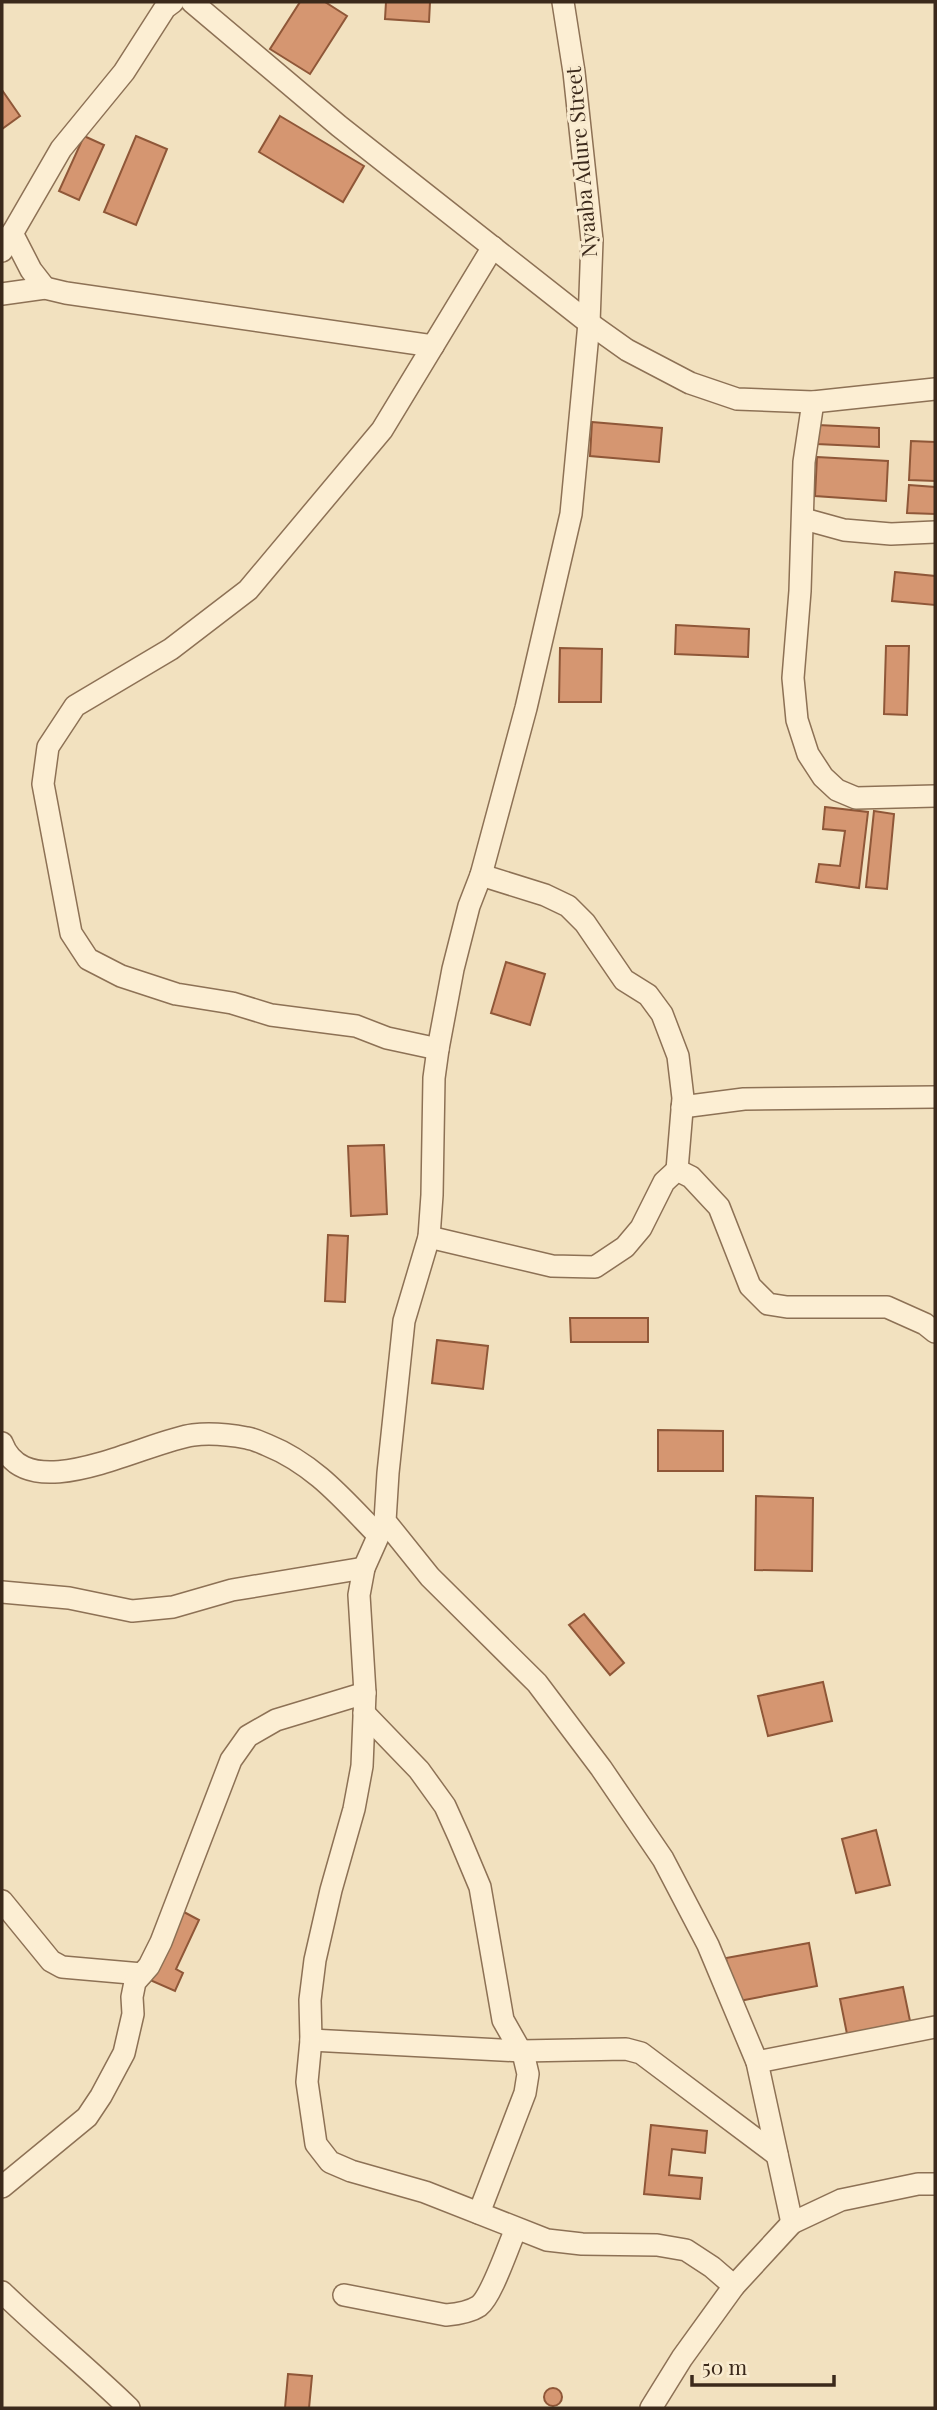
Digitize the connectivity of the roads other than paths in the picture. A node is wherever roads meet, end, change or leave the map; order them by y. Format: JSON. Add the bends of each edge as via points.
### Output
{"nodes":[{"id":1,"x":173,"y":2,"type":"edge"},
{"id":2,"x":192,"y":2,"type":"edge"},
{"id":3,"x":563,"y":2,"type":"edge"},
{"id":4,"x":7,"y":242,"type":"edge"},
{"id":5,"x":493,"y":247,"type":"junction"},
{"id":6,"x":45,"y":288,"type":"junction"},
{"id":7,"x":2,"y":294,"type":"edge"},
{"id":8,"x":589,"y":323,"type":"junction"},
{"id":9,"x":433,"y":346,"type":"junction"},
{"id":10,"x":935,"y":389,"type":"edge"},
{"id":11,"x":813,"y":402,"type":"junction"},
{"id":12,"x":804,"y":519,"type":"junction"},
{"id":13,"x":935,"y":532,"type":"edge"},
{"id":14,"x":935,"y":796,"type":"edge"},
{"id":15,"x":481,"y":875,"type":"junction"},
{"id":16,"x":438,"y":1049,"type":"junction"},
{"id":17,"x":935,"y":1097,"type":"edge"},
{"id":18,"x":682,"y":1107,"type":"junction"},
{"id":19,"x":677,"y":1170,"type":"junction"},
{"id":20,"x":429,"y":1237,"type":"junction"},
{"id":21,"x":935,"y":1332,"type":"edge"},
{"id":22,"x":2,"y":1443,"type":"edge"},
{"id":23,"x":382,"y":1528,"type":"junction"},
{"id":24,"x":365,"y":1568,"type":"junction"},
{"id":25,"x":2,"y":1591,"type":"edge"},
{"id":26,"x":364,"y":1703,"type":"junction"},
{"id":27,"x":2,"y":1901,"type":"edge"},
{"id":28,"x":142,"y":1974,"type":"junction"},
{"id":29,"x":935,"y":2027,"type":"edge"},
{"id":30,"x":311,"y":2040,"type":"junction"},
{"id":31,"x":521,"y":2051,"type":"junction"},
{"id":32,"x":757,"y":2062,"type":"junction"},
{"id":33,"x":777,"y":2155,"type":"junction"},
{"id":34,"x":935,"y":2184,"type":"edge"},
{"id":35,"x":2,"y":2187,"type":"edge"},
{"id":36,"x":479,"y":2213,"type":"junction"},
{"id":37,"x":792,"y":2223,"type":"junction"},
{"id":38,"x":516,"y":2229,"type":"junction"},
{"id":39,"x":734,"y":2286,"type":"junction"},
{"id":40,"x":2,"y":2292,"type":"edge"},
{"id":41,"x":344,"y":2295,"type":"dead end"},
{"id":42,"x":129,"y":2408,"type":"edge"},
{"id":43,"x":651,"y":2408,"type":"edge"}],
"edges":[{"from":1,"to":4,"type":"street","via":[[61,149]]},
{"from":2,"to":5,"type":"street"},
{"from":3,"to":8,"type":"street","name":"Nyaaba Adure Street","via":[[592,240]]},
{"from":4,"to":6,"type":"street"},
{"from":5,"to":8,"type":"street"},
{"from":5,"to":9,"type":"street"},
{"from":6,"to":7,"type":"street"},
{"from":6,"to":9,"type":"street"},
{"from":8,"to":11,"type":"street","via":[[627,350],[690,383],[737,399]]},
{"from":8,"to":15,"type":"street","name":"Nyaaba Adure Street","via":[[571,514]]},
{"from":9,"to":16,"type":"street","via":[[382,430],[248,590],[171,649],[75,706],[48,747],[43,783],[71,933],[88,959],[121,976],[176,994],[356,1026]]},
{"from":10,"to":11,"type":"street"},
{"from":11,"to":12,"type":"street","via":[[804,462]]},
{"from":12,"to":13,"type":"street","via":[[844,530]]},
{"from":12,"to":14,"type":"street","via":[[793,678],[797,720],[808,754],[837,790],[856,798]]},
{"from":15,"to":16,"type":"street","name":"Nyaaba Adure Street","via":[[459,944]]},
{"from":15,"to":18,"type":"street","via":[[568,906],[624,980],[648,995],[662,1014],[678,1056]]},
{"from":16,"to":20,"type":"street","name":"Nyaaba Adure Street"},
{"from":17,"to":18,"type":"street","via":[[744,1099]]},
{"from":18,"to":19,"type":"street"},
{"from":19,"to":20,"type":"street","via":[[664,1182],[641,1228],[625,1247],[595,1267],[552,1266]]},
{"from":19,"to":21,"type":"street","via":[[691,1177],[719,1207],[750,1286],[768,1304],[887,1307]]},
{"from":20,"to":23,"type":"street","name":"Nyaaba Adure Street","via":[[404,1321]]},
{"from":22,"to":23,"type":"street","via":[[14,1462],[49,1472],[75,1470],[193,1435],[249,1438],[290,1454]]},
{"from":23,"to":24,"type":"street","name":"Nyaaba Adure Street"},
{"from":23,"to":32,"type":"street","via":[[537,1683],[601,1768],[663,1859],[708,1945]]},
{"from":24,"to":25,"type":"street","via":[[232,1590],[173,1607],[132,1611]]},
{"from":24,"to":26,"type":"street","name":"Nyaaba Adure Street","via":[[359,1595]]},
{"from":26,"to":28,"type":"street","via":[[276,1720],[248,1736],[231,1760],[161,1942]]},
{"from":26,"to":30,"type":"street","name":"Nyaaba Adure Street","via":[[362,1766],[354,1809],[315,1960]]},
{"from":26,"to":31,"type":"street","via":[[445,1806],[480,1887],[503,2020]]},
{"from":27,"to":28,"type":"street","via":[[51,1961],[62,1967]]},
{"from":28,"to":35,"type":"street","via":[[135,1982],[124,2053],[87,2117]]},
{"from":29,"to":32,"type":"street"},
{"from":30,"to":31,"type":"street"},
{"from":30,"to":36,"type":"street","name":"Nyaaba Adure Street","via":[[307,2082],[312,2120],[316,2144],[330,2162]]},
{"from":31,"to":33,"type":"street","via":[[626,2049],[642,2053]]},
{"from":31,"to":36,"type":"street","via":[[528,2074],[525,2092]]},
{"from":32,"to":33,"type":"street"},
{"from":33,"to":37,"type":"street"},
{"from":34,"to":37,"type":"street","via":[[918,2183],[841,2200]]},
{"from":36,"to":38,"type":"street","name":"Nyaaba Adure Street"},
{"from":37,"to":39,"type":"street"},
{"from":38,"to":39,"type":"street","name":"Nyaaba Adure Street","via":[[547,2240],[686,2250]]},
{"from":38,"to":41,"type":"street","via":[[490,2290],[480,2305],[462,2313],[446,2315]]},
{"from":39,"to":43,"type":"street"},
{"from":40,"to":42,"type":"street"}]}
